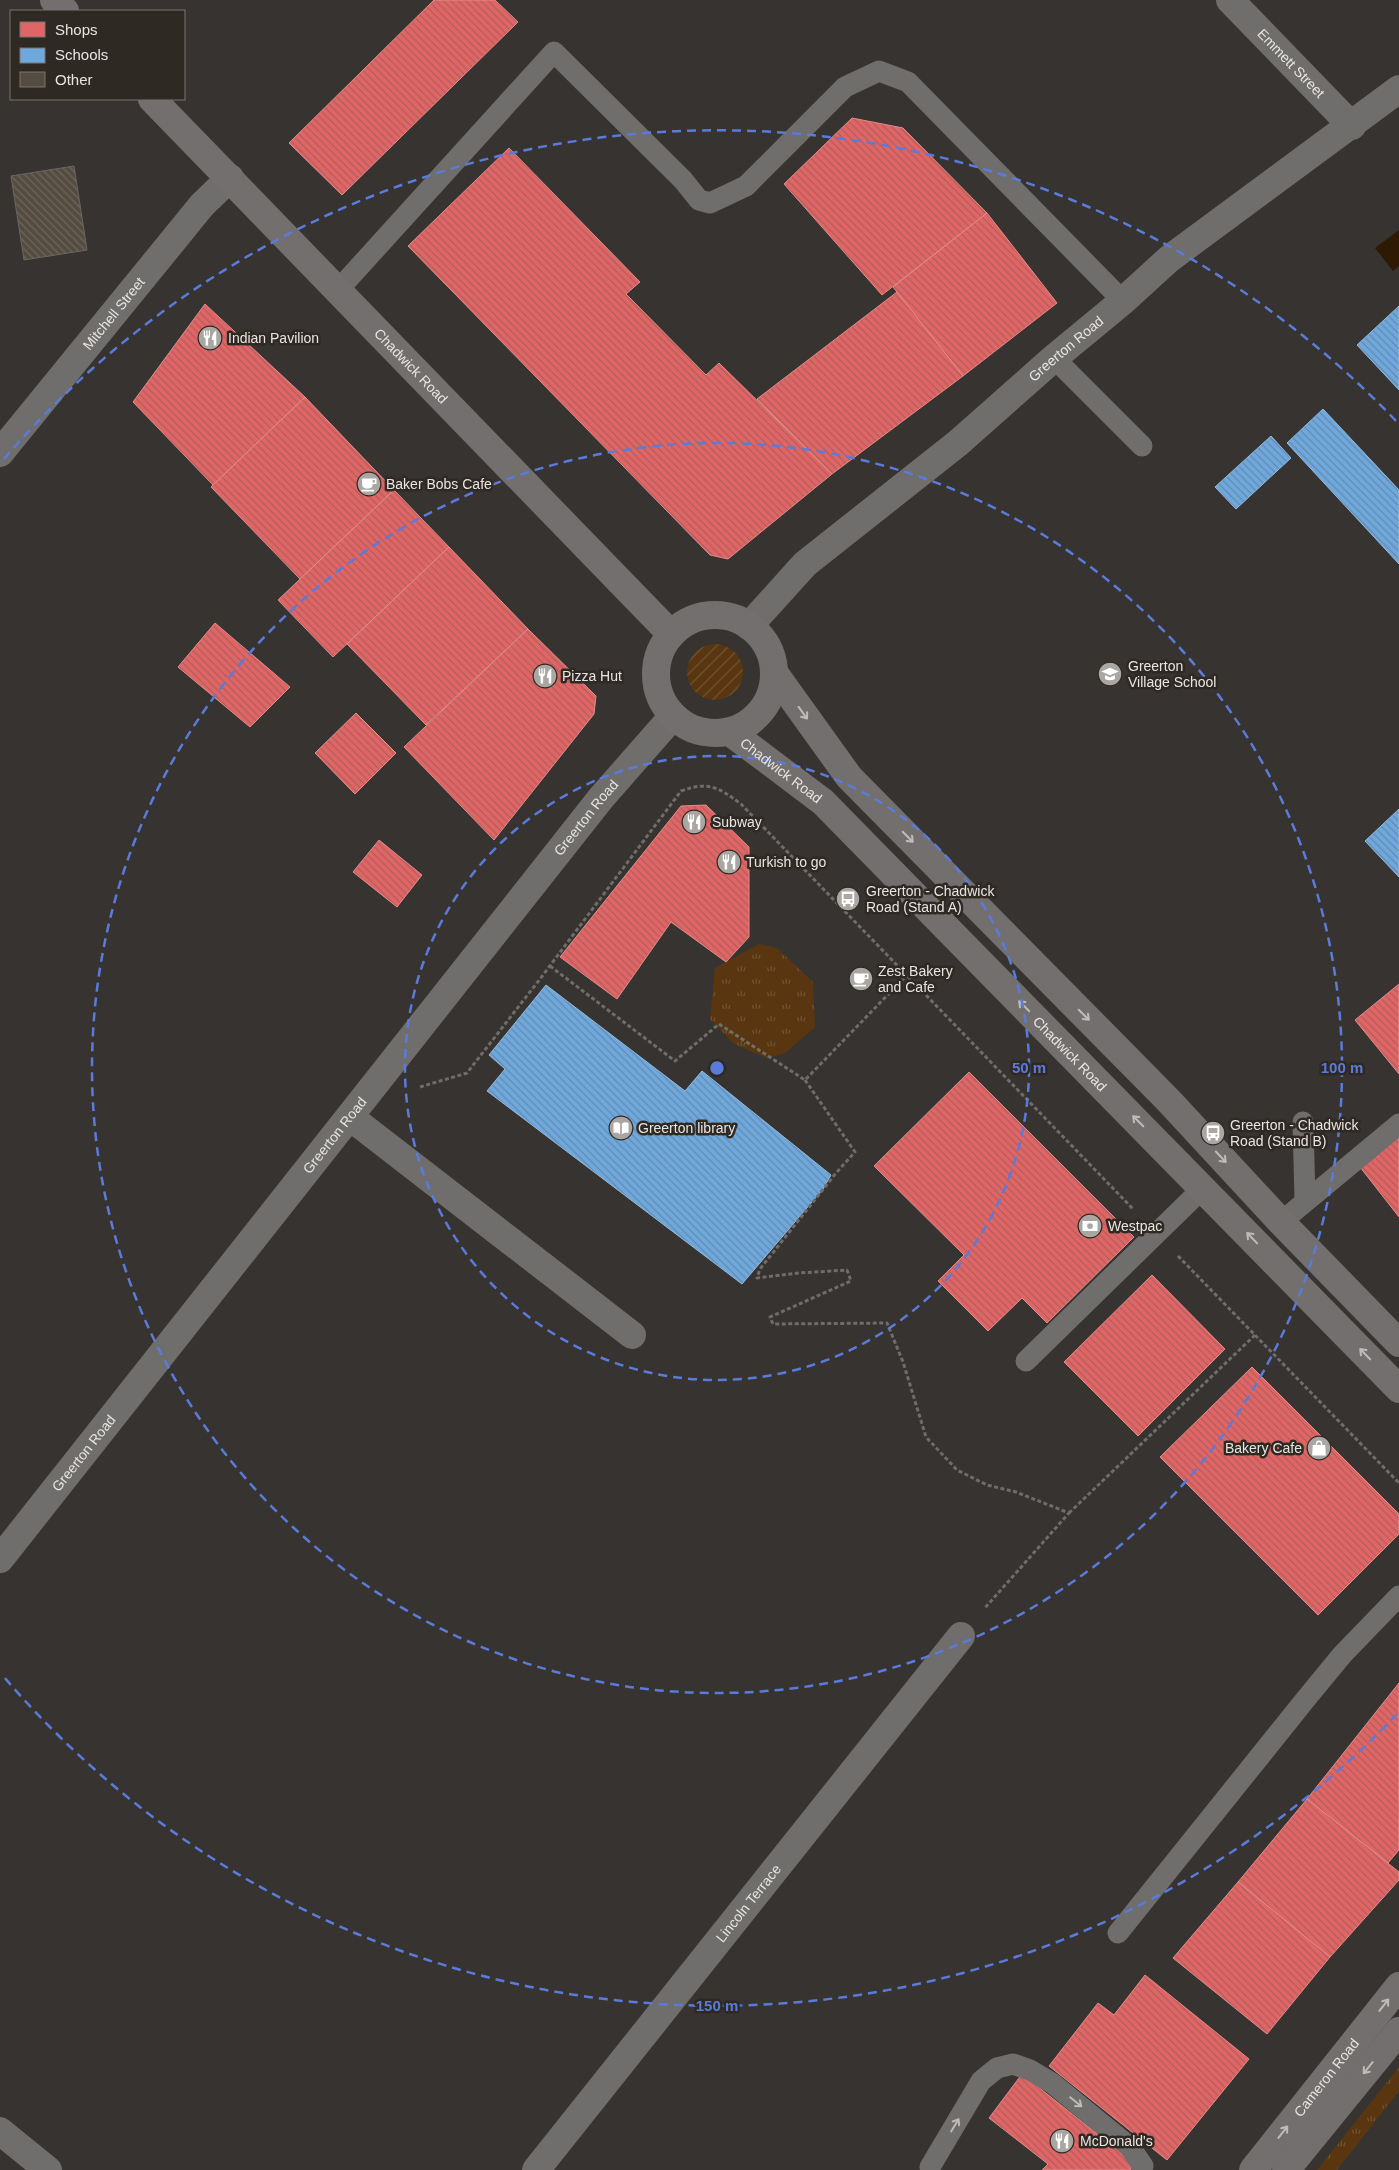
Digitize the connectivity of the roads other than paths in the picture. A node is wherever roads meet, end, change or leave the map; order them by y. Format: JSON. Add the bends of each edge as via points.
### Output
{"nodes":[{"id":1,"x":54,"y":0,"type":"edge"},
{"id":2,"x":1230,"y":0,"type":"edge"},
{"id":3,"x":64,"y":10,"type":"edge"},
{"id":4,"x":1399,"y":89,"type":"edge"},
{"id":5,"x":153,"y":100,"type":"edge"},
{"id":6,"x":1352,"y":126,"type":"junction"},
{"id":7,"x":230,"y":178,"type":"junction"},
{"id":8,"x":339,"y":289,"type":"junction"},
{"id":9,"x":1123,"y":301,"type":"junction"},
{"id":10,"x":1054,"y":358,"type":"junction"},
{"id":11,"x":1142,"y":446,"type":"dead end"},
{"id":12,"x":0,"y":452,"type":"edge"},
{"id":13,"x":749,"y":626,"type":"junction"},
{"id":14,"x":671,"y":634,"type":"junction"},
{"id":15,"x":775,"y":674,"type":"junction"},
{"id":16,"x":673,"y":716,"type":"junction"},
{"id":17,"x":730,"y":732,"type":"junction"},
{"id":18,"x":350,"y":1117,"type":"junction"},
{"id":19,"x":1303,"y":1122,"type":"dead end"},
{"id":20,"x":1399,"y":1124,"type":"edge"},
{"id":21,"x":1203,"y":1188,"type":"junction"},
{"id":22,"x":1306,"y":1201,"type":"junction"},
{"id":23,"x":1281,"y":1222,"type":"junction"},
{"id":24,"x":632,"y":1335,"type":"dead end"},
{"id":25,"x":1399,"y":1343,"type":"edge"},
{"id":26,"x":1026,"y":1361,"type":"dead end"},
{"id":27,"x":1399,"y":1389,"type":"edge"},
{"id":28,"x":0,"y":1559,"type":"edge"},
{"id":29,"x":1399,"y":1596,"type":"edge"},
{"id":30,"x":960,"y":1636,"type":"road end"},
{"id":31,"x":1118,"y":1933,"type":"dead end"},
{"id":32,"x":1399,"y":1986,"type":"edge"},
{"id":33,"x":1399,"y":2031,"type":"edge"},
{"id":34,"x":0,"y":2131,"type":"edge"},
{"id":35,"x":930,"y":2167,"type":"dead end"},
{"id":36,"x":48,"y":2170,"type":"edge"},
{"id":37,"x":536,"y":2170,"type":"edge"},
{"id":38,"x":1142,"y":2170,"type":"edge"},
{"id":39,"x":1253,"y":2170,"type":"edge"},
{"id":40,"x":1286,"y":2170,"type":"edge"}],
"edges":[{"from":1,"to":3,"type":"street"},
{"from":2,"to":6,"type":"street","name":"Emmett Street"},
{"from":4,"to":6,"type":"street","name":"Greerton Road"},
{"from":5,"to":7,"type":"street","name":"Chadwick Road"},
{"from":6,"to":9,"type":"street","name":"Greerton Road","via":[[1169,259]]},
{"from":7,"to":8,"type":"street","name":"Chadwick Road"},
{"from":7,"to":12,"type":"street","name":"Mitchell Street","via":[[202,205]]},
{"from":8,"to":9,"type":"lane","via":[[554,52],[683,180],[699,200],[710,203],[746,186],[845,87],[879,72],[908,82]]},
{"from":8,"to":14,"type":"street","name":"Chadwick Road"},
{"from":9,"to":10,"type":"street","name":"Greerton Road"},
{"from":10,"to":11,"type":"lane"},
{"from":10,"to":13,"type":"street","name":"Greerton Road","via":[[958,443],[805,564]]},
{"from":13,"to":14,"type":"street","name":"Chadwick Road","via":[[735,618],[718,615],[685,623]]},
{"from":13,"to":15,"type":"street","name":"Chadwick Road","via":[[763,639],[772,656]]},
{"from":14,"to":16,"type":"street","name":"Chadwick Road","via":[[661,649],[656,666],[657,685]]},
{"from":15,"to":17,"type":"street","name":"Chadwick Road","via":[[772,693],[763,710],[748,724]]},
{"from":15,"to":23,"type":"street","name":"Chadwick Road","one_way":true,"via":[[849,777],[1169,1101]]},
{"from":16,"to":17,"type":"street","name":"Chadwick Road","via":[[690,728],[710,733]]},
{"from":16,"to":18,"type":"street","name":"Greerton Road","via":[[601,798]]},
{"from":21,"to":17,"type":"street","name":"Chadwick Road","one_way":true,"via":[[823,802]]},
{"from":18,"to":24,"type":"street"},
{"from":18,"to":28,"type":"street","name":"Greerton Road"},
{"from":19,"to":22,"type":"lane"},
{"from":20,"to":22,"type":"lane"},
{"from":21,"to":26,"type":"lane"},
{"from":27,"to":21,"type":"street","name":"Chadwick Road","one_way":true},
{"from":22,"to":23,"type":"lane"},
{"from":23,"to":25,"type":"street","name":"Chadwick Road"},
{"from":29,"to":31,"type":"lane","via":[[1311,1692]]},
{"from":30,"to":37,"type":"street","name":"Lincoln Terrace"},
{"from":39,"to":32,"type":"street","name":"Cameron Road","one_way":true},
{"from":33,"to":40,"type":"street","name":"Cameron Road","one_way":true},
{"from":34,"to":36,"type":"street"},
{"from":35,"to":38,"type":"lane","one_way":true,"via":[[981,2081],[997,2068],[1012,2064],[1030,2070],[1073,2100],[1130,2147]]}]}
